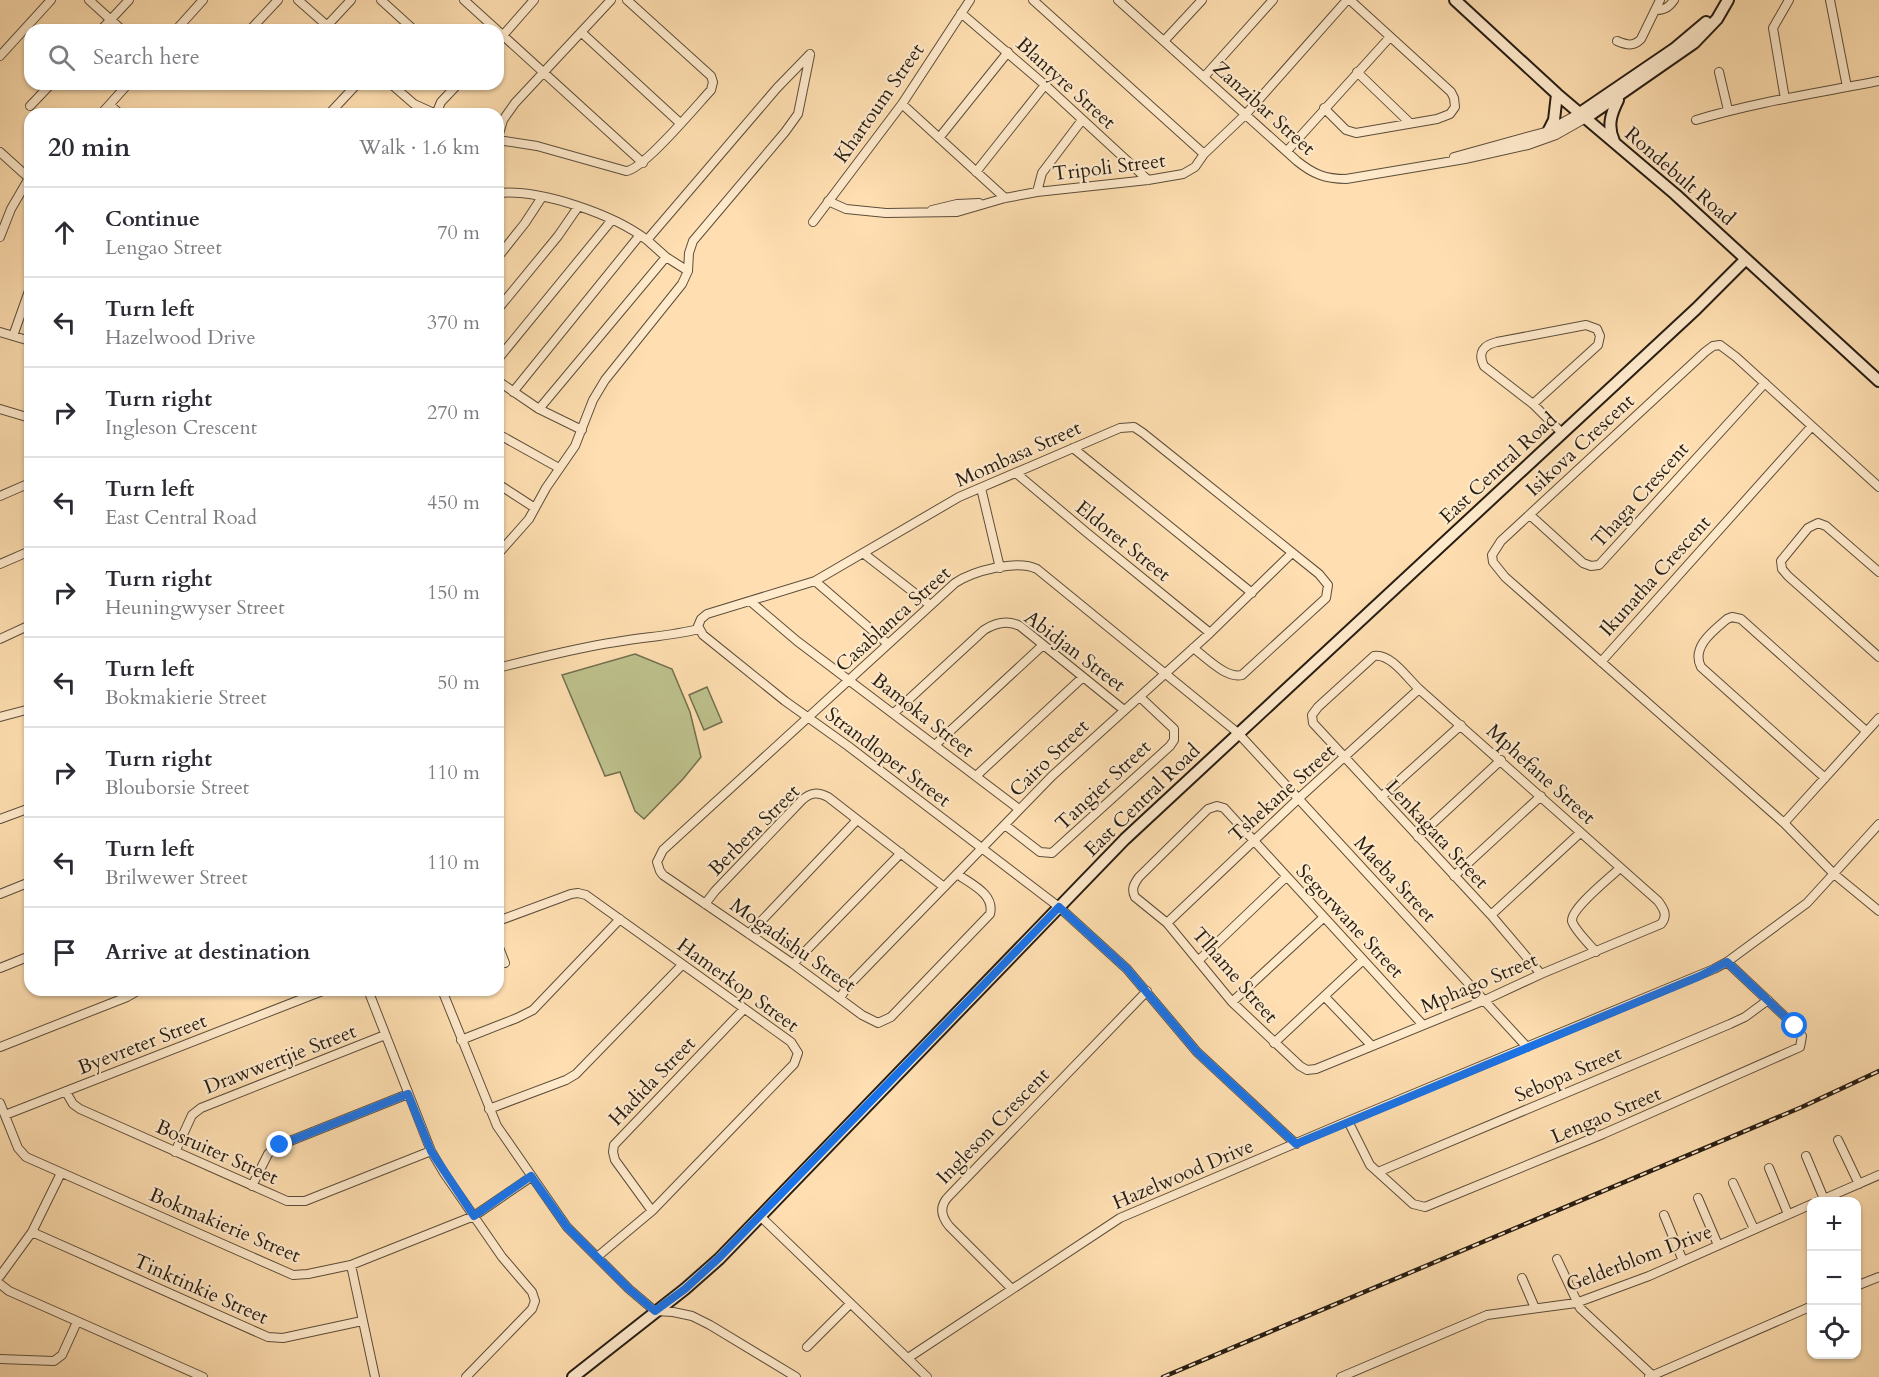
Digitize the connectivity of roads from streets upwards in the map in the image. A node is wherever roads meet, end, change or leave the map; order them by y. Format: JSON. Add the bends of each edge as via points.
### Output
{"nodes":[{"id":1,"x":51,"y":0,"type":"edge"},
{"id":2,"x":89,"y":0,"type":"edge"},
{"id":3,"x":129,"y":0,"type":"edge"},
{"id":4,"x":203,"y":0,"type":"edge"},
{"id":5,"x":278,"y":0,"type":"edge"},
{"id":6,"x":298,"y":0,"type":"edge"},
{"id":7,"x":351,"y":0,"type":"edge"},
{"id":8,"x":381,"y":0,"type":"edge"},
{"id":9,"x":464,"y":0,"type":"edge"},
{"id":10,"x":534,"y":0,"type":"edge"},
{"id":11,"x":611,"y":0,"type":"edge"},
{"id":12,"x":627,"y":0,"type":"edge"},
{"id":13,"x":970,"y":0,"type":"edge"},
{"id":14,"x":1034,"y":0,"type":"edge"},
{"id":15,"x":1202,"y":0,"type":"edge"},
{"id":16,"x":1274,"y":0,"type":"edge"},
{"id":17,"x":1348,"y":0,"type":"edge"},
{"id":18,"x":1455,"y":0,"type":"edge"},
{"id":19,"x":1660,"y":0,"type":"edge"},
{"id":20,"x":1674,"y":0,"type":"edge"},
{"id":21,"x":1727,"y":0,"type":"edge"},
{"id":22,"x":1789,"y":0,"type":"edge"},
{"id":23,"x":1830,"y":0,"type":"edge"},
{"id":24,"x":1123,"y":1,"type":"edge"},
{"id":25,"x":1656,"y":10,"type":"junction"},
{"id":26,"x":961,"y":13,"type":"junction"},
{"id":27,"x":111,"y":20,"type":"junction"},
{"id":28,"x":29,"y":24,"type":"edge"},
{"id":29,"x":107,"y":24,"type":"edge"},
{"id":30,"x":115,"y":24,"type":"edge"},
{"id":31,"x":181,"y":24,"type":"edge"},
{"id":32,"x":256,"y":24,"type":"edge"},
{"id":33,"x":322,"y":24,"type":"edge"},
{"id":34,"x":331,"y":24,"type":"edge"},
{"id":35,"x":407,"y":24,"type":"edge"},
{"id":36,"x":489,"y":24,"type":"edge"},
{"id":37,"x":504,"y":29,"type":"edge"},
{"id":38,"x":24,"y":30,"type":"edge"},
{"id":39,"x":581,"y":32,"type":"junction"},
{"id":40,"x":1390,"y":37,"type":"junction"},
{"id":41,"x":504,"y":38,"type":"edge"},
{"id":42,"x":1164,"y":41,"type":"junction"},
{"id":43,"x":1617,"y":41,"type":"dead end"},
{"id":44,"x":1008,"y":52,"type":"junction"},
{"id":45,"x":0,"y":56,"type":"edge"},
{"id":46,"x":544,"y":72,"type":"junction"},
{"id":47,"x":1357,"y":72,"type":"junction"},
{"id":48,"x":1719,"y":72,"type":"dead end"},
{"id":49,"x":1204,"y":76,"type":"junction"},
{"id":50,"x":1879,"y":81,"type":"edge"},
{"id":51,"x":1045,"y":85,"type":"junction"},
{"id":52,"x":1847,"y":87,"type":"junction"},
{"id":53,"x":45,"y":90,"type":"edge"},
{"id":54,"x":123,"y":90,"type":"edge"},
{"id":55,"x":351,"y":90,"type":"edge"},
{"id":56,"x":398,"y":90,"type":"edge"},
{"id":57,"x":452,"y":90,"type":"edge"},
{"id":58,"x":1557,"y":93,"type":"junction"},
{"id":59,"x":1620,"y":97,"type":"junction"},
{"id":60,"x":1785,"y":99,"type":"junction"},
{"id":61,"x":902,"y":104,"type":"junction"},
{"id":62,"x":110,"y":105,"type":"junction"},
{"id":63,"x":30,"y":106,"type":"dead end"},
{"id":64,"x":107,"y":108,"type":"edge"},
{"id":65,"x":113,"y":108,"type":"edge"},
{"id":66,"x":335,"y":108,"type":"edge"},
{"id":67,"x":423,"y":108,"type":"edge"},
{"id":68,"x":438,"y":108,"type":"edge"},
{"id":69,"x":1324,"y":108,"type":"junction"},
{"id":70,"x":1728,"y":111,"type":"junction"},
{"id":71,"x":1246,"y":114,"type":"junction"},
{"id":72,"x":1583,"y":116,"type":"junction"},
{"id":73,"x":504,"y":118,"type":"edge"},
{"id":74,"x":1082,"y":120,"type":"junction"},
{"id":75,"x":1696,"y":120,"type":"dead end"},
{"id":76,"x":680,"y":123,"type":"junction"},
{"id":77,"x":1410,"y":123,"type":"junction"},
{"id":78,"x":1549,"y":130,"type":"junction"},
{"id":79,"x":939,"y":138,"type":"junction"},
{"id":80,"x":504,"y":139,"type":"edge"},
{"id":81,"x":1614,"y":142,"type":"junction"},
{"id":82,"x":1287,"y":151,"type":"junction"},
{"id":83,"x":0,"y":152,"type":"edge"},
{"id":84,"x":1204,"y":154,"type":"junction"},
{"id":85,"x":1448,"y":160,"type":"junction"},
{"id":86,"x":643,"y":163,"type":"junction"},
{"id":87,"x":976,"y":172,"type":"junction"},
{"id":88,"x":24,"y":174,"type":"edge"},
{"id":89,"x":1148,"y":180,"type":"junction"},
{"id":90,"x":24,"y":187,"type":"edge"},
{"id":91,"x":1037,"y":192,"type":"junction"},
{"id":92,"x":504,"y":193,"type":"edge"},
{"id":93,"x":542,"y":197,"type":"junction"},
{"id":94,"x":1005,"y":198,"type":"junction"},
{"id":95,"x":828,"y":201,"type":"junction"},
{"id":96,"x":578,"y":207,"type":"junction"},
{"id":97,"x":611,"y":221,"type":"junction"},
{"id":98,"x":813,"y":222,"type":"dead end"},
{"id":99,"x":0,"y":237,"type":"edge"},
{"id":100,"x":643,"y":238,"type":"junction"},
{"id":101,"x":504,"y":249,"type":"edge"},
{"id":102,"x":666,"y":257,"type":"junction"},
{"id":103,"x":1746,"y":259,"type":"junction"},
{"id":104,"x":688,"y":271,"type":"junction"},
{"id":105,"x":504,"y":302,"type":"edge"},
{"id":106,"x":24,"y":305,"type":"edge"},
{"id":107,"x":0,"y":332,"type":"edge"},
{"id":108,"x":13,"y":336,"type":"junction"},
{"id":109,"x":24,"y":339,"type":"edge"},
{"id":110,"x":504,"y":352,"type":"edge"},
{"id":111,"x":1879,"y":381,"type":"edge"},
{"id":112,"x":1765,"y":383,"type":"junction"},
{"id":113,"x":504,"y":385,"type":"edge"},
{"id":114,"x":513,"y":392,"type":"junction"},
{"id":115,"x":1533,"y":404,"type":"junction"},
{"id":116,"x":0,"y":409,"type":"edge"},
{"id":117,"x":539,"y":409,"type":"junction"},
{"id":118,"x":24,"y":416,"type":"edge"},
{"id":119,"x":1812,"y":426,"type":"junction"},
{"id":120,"x":582,"y":430,"type":"junction"},
{"id":121,"x":1562,"y":433,"type":"junction"},
{"id":122,"x":504,"y":437,"type":"edge"},
{"id":123,"x":1074,"y":448,"type":"junction"},
{"id":124,"x":559,"y":468,"type":"junction"},
{"id":125,"x":1016,"y":472,"type":"junction"},
{"id":126,"x":24,"y":486,"type":"edge"},
{"id":127,"x":1879,"y":487,"type":"edge"},
{"id":128,"x":504,"y":488,"type":"edge"},
{"id":129,"x":981,"y":488,"type":"junction"},
{"id":130,"x":0,"y":496,"type":"edge"},
{"id":131,"x":535,"y":508,"type":"junction"},
{"id":132,"x":1530,"y":515,"type":"junction"},
{"id":133,"x":504,"y":547,"type":"edge"},
{"id":134,"x":863,"y":553,"type":"junction"},
{"id":135,"x":1292,"y":553,"type":"junction"},
{"id":136,"x":24,"y":554,"type":"edge"},
{"id":137,"x":0,"y":564,"type":"edge"},
{"id":138,"x":1000,"y":568,"type":"junction"},
{"id":139,"x":1879,"y":572,"type":"edge"},
{"id":140,"x":815,"y":581,"type":"junction"},
{"id":141,"x":1252,"y":593,"type":"junction"},
{"id":142,"x":750,"y":601,"type":"junction"},
{"id":143,"x":930,"y":606,"type":"junction"},
{"id":144,"x":24,"y":628,"type":"edge"},
{"id":145,"x":699,"y":630,"type":"junction"},
{"id":146,"x":1210,"y":633,"type":"junction"},
{"id":147,"x":0,"y":639,"type":"edge"},
{"id":148,"x":888,"y":644,"type":"junction"},
{"id":149,"x":1043,"y":645,"type":"junction"},
{"id":150,"x":1193,"y":648,"type":"junction"},
{"id":151,"x":1879,"y":657,"type":"edge"},
{"id":152,"x":1601,"y":662,"type":"junction"},
{"id":153,"x":504,"y":666,"type":"edge"},
{"id":154,"x":1165,"y":673,"type":"junction"},
{"id":155,"x":1083,"y":677,"type":"junction"},
{"id":156,"x":850,"y":680,"type":"junction"},
{"id":157,"x":1419,"y":689,"type":"junction"},
{"id":158,"x":1140,"y":697,"type":"junction"},
{"id":159,"x":1124,"y":710,"type":"junction"},
{"id":160,"x":24,"y":711,"type":"edge"},
{"id":161,"x":894,"y":712,"type":"junction"},
{"id":162,"x":1312,"y":714,"type":"joint"},
{"id":163,"x":0,"y":717,"type":"edge"},
{"id":164,"x":808,"y":717,"type":"junction"},
{"id":165,"x":1879,"y":718,"type":"edge"},
{"id":166,"x":1461,"y":725,"type":"junction"},
{"id":167,"x":1866,"y":731,"type":"junction"},
{"id":168,"x":1239,"y":733,"type":"junction"},
{"id":169,"x":935,"y":745,"type":"junction"},
{"id":170,"x":1344,"y":759,"type":"junction"},
{"id":171,"x":1501,"y":760,"type":"junction"},
{"id":172,"x":976,"y":776,"type":"junction"},
{"id":173,"x":1825,"y":778,"type":"junction"},
{"id":174,"x":1541,"y":796,"type":"junction"},
{"id":175,"x":1381,"y":798,"type":"junction"},
{"id":176,"x":1298,"y":799,"type":"junction"},
{"id":177,"x":1019,"y":809,"type":"junction"},
{"id":178,"x":24,"y":810,"type":"edge"},
{"id":179,"x":0,"y":819,"type":"edge"},
{"id":180,"x":857,"y":820,"type":"junction"},
{"id":181,"x":1784,"y":823,"type":"junction"},
{"id":182,"x":1879,"y":824,"type":"edge"},
{"id":183,"x":1005,"y":825,"type":"junction"},
{"id":184,"x":1580,"y":832,"type":"junction"},
{"id":185,"x":1418,"y":837,"type":"junction"},
{"id":186,"x":1254,"y":840,"type":"junction"},
{"id":187,"x":981,"y":849,"type":"junction"},
{"id":188,"x":900,"y":853,"type":"junction"},
{"id":189,"x":658,"y":867,"type":"joint"},
{"id":190,"x":1620,"y":868,"type":"junction"},
{"id":191,"x":957,"y":874,"type":"junction"},
{"id":192,"x":1834,"y":874,"type":"junction"},
{"id":193,"x":1454,"y":876,"type":"junction"},
{"id":194,"x":1286,"y":877,"type":"junction"},
{"id":195,"x":24,"y":884,"type":"edge"},
{"id":196,"x":944,"y":887,"type":"junction"},
{"id":197,"x":0,"y":894,"type":"edge"},
{"id":198,"x":1133,"y":894,"type":"joint"},
{"id":199,"x":705,"y":904,"type":"junction"},
{"id":200,"x":1059,"y":907,"type":"junction"},
{"id":201,"x":1879,"y":911,"type":"edge"},
{"id":202,"x":1491,"y":915,"type":"junction"},
{"id":203,"x":1323,"y":918,"type":"junction"},
{"id":204,"x":504,"y":919,"type":"edge"},
{"id":205,"x":620,"y":919,"type":"junction"},
{"id":206,"x":1167,"y":923,"type":"junction"},
{"id":207,"x":1654,"y":927,"type":"joint"},
{"id":208,"x":749,"y":934,"type":"junction"},
{"id":209,"x":1596,"y":952,"type":"junction"},
{"id":210,"x":24,"y":958,"type":"edge"},
{"id":211,"x":1199,"y":960,"type":"junction"},
{"id":212,"x":1363,"y":960,"type":"junction"},
{"id":213,"x":1727,"y":962,"type":"junction"},
{"id":214,"x":682,"y":964,"type":"junction"},
{"id":215,"x":793,"y":964,"type":"junction"},
{"id":216,"x":0,"y":968,"type":"edge"},
{"id":217,"x":1541,"y":974,"type":"junction"},
{"id":218,"x":1147,"y":991,"type":"junction"},
{"id":219,"x":129,"y":996,"type":"edge"},
{"id":220,"x":310,"y":996,"type":"edge"},
{"id":221,"x":370,"y":996,"type":"edge"},
{"id":222,"x":444,"y":996,"type":"edge"},
{"id":223,"x":1325,"y":997,"type":"junction"},
{"id":224,"x":840,"y":998,"type":"junction"},
{"id":225,"x":1485,"y":1000,"type":"junction"},
{"id":226,"x":1768,"y":1000,"type":"junction"},
{"id":227,"x":1232,"y":1002,"type":"junction"},
{"id":228,"x":744,"y":1009,"type":"junction"},
{"id":229,"x":1423,"y":1025,"type":"junction"},
{"id":230,"x":385,"y":1035,"type":"junction"},
{"id":231,"x":461,"y":1040,"type":"junction"},
{"id":232,"x":1274,"y":1043,"type":"junction"},
{"id":233,"x":1372,"y":1046,"type":"junction"},
{"id":234,"x":0,"y":1047,"type":"edge"},
{"id":235,"x":1527,"y":1047,"type":"junction"},
{"id":236,"x":1316,"y":1069,"type":"joint"},
{"id":237,"x":66,"y":1092,"type":"junction"},
{"id":238,"x":408,"y":1094,"type":"junction"},
{"id":239,"x":0,"y":1103,"type":"edge"},
{"id":240,"x":489,"y":1109,"type":"junction"},
{"id":241,"x":5,"y":1115,"type":"junction"},
{"id":242,"x":1348,"y":1121,"type":"junction"},
{"id":243,"x":1838,"y":1140,"type":"dead end"},
{"id":244,"x":1296,"y":1144,"type":"junction"},
{"id":245,"x":431,"y":1151,"type":"junction"},
{"id":246,"x":175,"y":1152,"type":"junction"},
{"id":247,"x":1806,"y":1156,"type":"dead end"},
{"id":248,"x":1769,"y":1168,"type":"dead end"},
{"id":249,"x":1378,"y":1172,"type":"junction"},
{"id":250,"x":61,"y":1173,"type":"junction"},
{"id":251,"x":1879,"y":1175,"type":"edge"},
{"id":252,"x":531,"y":1176,"type":"junction"},
{"id":253,"x":1733,"y":1183,"type":"dead end"},
{"id":254,"x":1859,"y":1184,"type":"junction"},
{"id":255,"x":252,"y":1186,"type":"junction"},
{"id":256,"x":1819,"y":1197,"type":"edge"},
{"id":257,"x":1827,"y":1197,"type":"edge"},
{"id":258,"x":1698,"y":1198,"type":"dead end"},
{"id":259,"x":1807,"y":1206,"type":"edge"},
{"id":260,"x":652,"y":1211,"type":"junction"},
{"id":261,"x":1788,"y":1214,"type":"junction"},
{"id":262,"x":1664,"y":1215,"type":"dead end"},
{"id":263,"x":474,"y":1216,"type":"junction"},
{"id":264,"x":760,"y":1216,"type":"junction"},
{"id":265,"x":1754,"y":1229,"type":"junction"},
{"id":266,"x":32,"y":1232,"type":"junction"},
{"id":267,"x":1718,"y":1245,"type":"junction"},
{"id":268,"x":597,"y":1257,"type":"junction"},
{"id":269,"x":1557,"y":1259,"type":"dead end"},
{"id":270,"x":1683,"y":1261,"type":"junction"},
{"id":271,"x":351,"y":1265,"type":"junction"},
{"id":272,"x":0,"y":1276,"type":"edge"},
{"id":273,"x":1879,"y":1277,"type":"edge"},
{"id":274,"x":1522,"y":1278,"type":"dead end"},
{"id":275,"x":0,"y":1284,"type":"edge"},
{"id":276,"x":1861,"y":1284,"type":"edge"},
{"id":277,"x":1012,"y":1289,"type":"junction"},
{"id":278,"x":1576,"y":1303,"type":"junction"},
{"id":279,"x":850,"y":1304,"type":"junction"},
{"id":280,"x":1535,"y":1308,"type":"junction"},
{"id":281,"x":1807,"y":1308,"type":"edge"},
{"id":282,"x":655,"y":1311,"type":"junction"},
{"id":283,"x":362,"y":1321,"type":"junction"},
{"id":284,"x":77,"y":1322,"type":"junction"},
{"id":285,"x":807,"y":1347,"type":"dead end"},
{"id":286,"x":908,"y":1358,"type":"junction"},
{"id":287,"x":0,"y":1359,"type":"edge"},
{"id":288,"x":180,"y":1367,"type":"junction"},
{"id":289,"x":1652,"y":1376,"type":"edge"},
{"id":290,"x":176,"y":1377,"type":"edge"},
{"id":291,"x":203,"y":1377,"type":"edge"},
{"id":292,"x":375,"y":1377,"type":"edge"},
{"id":293,"x":466,"y":1377,"type":"edge"},
{"id":294,"x":573,"y":1377,"type":"edge"},
{"id":295,"x":796,"y":1377,"type":"edge"},
{"id":296,"x":927,"y":1377,"type":"edge"},
{"id":297,"x":1341,"y":1377,"type":"edge"}],
"edges":[{"from":1,"to":28,"type":"street"},
{"from":2,"to":27,"type":"street"},
{"from":3,"to":27,"type":"street"},
{"from":4,"to":31,"type":"street"},
{"from":5,"to":32,"type":"street"},
{"from":6,"to":33,"type":"street"},
{"from":7,"to":34,"type":"street"},
{"from":8,"to":35,"type":"street"},
{"from":9,"to":36,"type":"street"},
{"from":10,"to":37,"type":"street"},
{"from":11,"to":39,"type":"street"},
{"from":12,"to":76,"type":"street","via":[[711,76],[711,90]]},
{"from":13,"to":26,"type":"street","name":"Khartoum Street"},
{"from":14,"to":84,"type":"street"},
{"from":15,"to":42,"type":"street"},
{"from":16,"to":49,"type":"street"},
{"from":17,"to":40,"type":"street"},
{"from":17,"to":71,"type":"street","name":"Tripoli Street"},
{"from":18,"to":58,"type":"street","name":"Rondebult Road"},
{"from":19,"to":25,"type":"street"},
{"from":20,"to":25,"type":"street","via":[[1669,7]]},
{"from":21,"to":59,"type":"street","via":[[1717,19],[1694,43]]},
{"from":21,"to":72,"type":"street","via":[[1674,49]]},
{"from":22,"to":60,"type":"street","via":[[1773,28]]},
{"from":23,"to":52,"type":"street"},
{"from":24,"to":42,"type":"street","name":"Zanzibar Street"},
{"from":25,"to":43,"type":"street","via":[[1637,43]]},
{"from":26,"to":44,"type":"street","name":"Blantyre Street"},
{"from":26,"to":61,"type":"street","name":"Khartoum Street"},
{"from":27,"to":29,"type":"street"},
{"from":27,"to":30,"type":"street"},
{"from":38,"to":45,"type":"street"},
{"from":39,"to":46,"type":"street"},
{"from":39,"to":76,"type":"street"},
{"from":40,"to":47,"type":"street"},
{"from":40,"to":77,"type":"street","via":[[1451,92],[1455,107],[1444,117]]},
{"from":41,"to":46,"type":"street"},
{"from":42,"to":49,"type":"street","name":"Zanzibar Street"},
{"from":44,"to":51,"type":"street","name":"Blantyre Street"},
{"from":44,"to":79,"type":"street"},
{"from":46,"to":73,"type":"street"},
{"from":46,"to":86,"type":"street"},
{"from":47,"to":69,"type":"street"},
{"from":47,"to":77,"type":"street"},
{"from":48,"to":70,"type":"street"},
{"from":49,"to":71,"type":"street","name":"Zanzibar Street"},
{"from":50,"to":52,"type":"street"},
{"from":51,"to":74,"type":"street","name":"Blantyre Street"},
{"from":51,"to":87,"type":"street"},
{"from":52,"to":60,"type":"street"},
{"from":53,"to":63,"type":"street"},
{"from":54,"to":62,"type":"street"},
{"from":55,"to":66,"type":"street"},
{"from":56,"to":67,"type":"street"},
{"from":57,"to":68,"type":"street"},
{"from":58,"to":72,"type":"street","name":"Rondebult Road"},
{"from":58,"to":78,"type":"street"},
{"from":59,"to":72,"type":"street"},
{"from":59,"to":81,"type":"street","via":[[1612,110],[1610,127]]},
{"from":60,"to":70,"type":"street"},
{"from":61,"to":79,"type":"street"},
{"from":61,"to":95,"type":"street","name":"Khartoum Street"},
{"from":62,"to":64,"type":"street"},
{"from":62,"to":65,"type":"street"},
{"from":69,"to":77,"type":"street","via":[[1353,133]]},
{"from":69,"to":82,"type":"street"},
{"from":70,"to":75,"type":"street"},
{"from":71,"to":82,"type":"street","name":"Zanzibar Street"},
{"from":71,"to":84,"type":"street","name":"Tripoli Street"},
{"from":72,"to":78,"type":"street"},
{"from":72,"to":81,"type":"street","name":"Rondebult Road"},
{"from":72,"to":85,"type":"street","via":[[1539,141]]},
{"from":74,"to":89,"type":"street","name":"Blantyre Street"},
{"from":74,"to":91,"type":"street","via":[[1042,173]]},
{"from":76,"to":86,"type":"street"},
{"from":78,"to":85,"type":"street"},
{"from":79,"to":87,"type":"street"},
{"from":80,"to":86,"type":"street","via":[[626,171]]},
{"from":81,"to":103,"type":"street","name":"Rondebult Road"},
{"from":82,"to":85,"type":"street","name":"Zanzibar Street","via":[[1310,172],[1333,179]]},
{"from":83,"to":88,"type":"street"},
{"from":84,"to":89,"type":"street","name":"Tripoli Street","via":[[1183,174]]},
{"from":87,"to":94,"type":"street"},
{"from":89,"to":91,"type":"street","name":"Tripoli Street"},
{"from":90,"to":99,"type":"street"},
{"from":91,"to":94,"type":"street","name":"Tripoli Street"},
{"from":92,"to":93,"type":"street"},
{"from":93,"to":96,"type":"street"},
{"from":93,"to":101,"type":"street"},
{"from":94,"to":95,"type":"street","name":"Tripoli Street","via":[[928,211],[886,213],[846,209]]},
{"from":95,"to":98,"type":"street","name":"Khartoum Street"},
{"from":96,"to":97,"type":"street"},
{"from":96,"to":105,"type":"street"},
{"from":97,"to":100,"type":"street"},
{"from":97,"to":110,"type":"street"},
{"from":100,"to":102,"type":"street"},
{"from":100,"to":104,"type":"street","via":[[810,54],[798,114],[693,241]]},
{"from":100,"to":114,"type":"street"},
{"from":102,"to":104,"type":"street"},
{"from":102,"to":117,"type":"street"},
{"from":103,"to":111,"type":"street","name":"Rondebult Road"},
{"from":103,"to":121,"type":"street","name":"East Central Road"},
{"from":104,"to":120,"type":"street","via":[[673,297],[605,380]]},
{"from":106,"to":108,"type":"street"},
{"from":107,"to":108,"type":"street"},
{"from":108,"to":109,"type":"street"},
{"from":112,"to":119,"type":"street","name":"Isikova Crescent"},
{"from":112,"to":132,"type":"street","name":"Isikova Crescent","via":[[1724,346],[1713,346]]},
{"from":112,"to":132,"type":"street","name":"Thaga Crescent","via":[[1601,563],[1584,563]]},
{"from":113,"to":114,"type":"street"},
{"from":114,"to":117,"type":"street"},
{"from":115,"to":115,"type":"street","via":[[1598,345],[1597,329],[1586,325],[1485,346],[1480,358],[1484,366]]},
{"from":115,"to":121,"type":"street"},
{"from":116,"to":118,"type":"street"},
{"from":117,"to":120,"type":"street"},
{"from":119,"to":127,"type":"street"},
{"from":119,"to":152,"type":"street","name":"Ikunatha Crescent"},
{"from":120,"to":124,"type":"street"},
{"from":121,"to":168,"type":"street","name":"East Central Road"},
{"from":122,"to":124,"type":"street"},
{"from":123,"to":125,"type":"street","name":"Mombasa Street"},
{"from":123,"to":135,"type":"street","name":"Mombasa Street","via":[[1120,428],[1137,428]]},
{"from":123,"to":141,"type":"street"},
{"from":124,"to":131,"type":"street"},
{"from":125,"to":129,"type":"street","name":"Mombasa Street"},
{"from":125,"to":146,"type":"street","name":"Eldoret Street"},
{"from":126,"to":130,"type":"street"},
{"from":128,"to":131,"type":"street"},
{"from":129,"to":134,"type":"street","name":"Mombasa Street"},
{"from":129,"to":138,"type":"street"},
{"from":131,"to":133,"type":"street"},
{"from":132,"to":152,"type":"street","name":"Isikova Crescent","via":[[1495,549],[1493,562]]},
{"from":134,"to":140,"type":"street","name":"Mombasa Street"},
{"from":134,"to":143,"type":"street"},
{"from":135,"to":141,"type":"street","name":"Cairo Street"},
{"from":135,"to":150,"type":"street","name":"Mombasa Street","via":[[1325,581],[1328,595],[1318,606],[1242,675],[1228,673]]},
{"from":136,"to":137,"type":"street"},
{"from":138,"to":143,"type":"street","name":"Casablanca Street","via":[[966,576]]},
{"from":138,"to":154,"type":"street","name":"Casablanca Street","via":[[1022,564],[1037,569]]},
{"from":139,"to":151,"type":"street","via":[[1818,523],[1808,528],[1781,561],[1788,576]]},
{"from":140,"to":142,"type":"street","name":"Mombasa Street"},
{"from":140,"to":148,"type":"street"},
{"from":141,"to":146,"type":"street","name":"Cairo Street"},
{"from":142,"to":145,"type":"street","name":"Mombasa Street","via":[[703,616]]},
{"from":142,"to":156,"type":"street","name":"Bamoka Street"},
{"from":143,"to":148,"type":"street","name":"Casablanca Street"},
{"from":144,"to":147,"type":"street"},
{"from":145,"to":153,"type":"street","via":[[618,641]]},
{"from":145,"to":164,"type":"street","name":"Strandloper Street"},
{"from":146,"to":150,"type":"street","name":"Cairo Street"},
{"from":148,"to":156,"type":"street","name":"Casablanca Street"},
{"from":149,"to":155,"type":"street","name":"Abidjan Street"},
{"from":149,"to":161,"type":"street","name":"Abidjan Street","via":[[1013,622],[990,626]]},
{"from":149,"to":169,"type":"street"},
{"from":150,"to":154,"type":"street","name":"Cairo Street"},
{"from":152,"to":181,"type":"street","name":"Ikunatha Crescent"},
{"from":154,"to":158,"type":"street","name":"Cairo Street"},
{"from":154,"to":168,"type":"street","name":"Casablanca Street"},
{"from":155,"to":159,"type":"street","name":"Abidjan Street"},
{"from":155,"to":172,"type":"street"},
{"from":156,"to":161,"type":"street","name":"Bamoka Street"},
{"from":156,"to":164,"type":"street","name":"Casablanca Street"},
{"from":157,"to":162,"type":"street","name":"Mphefane Street","via":[[1390,660],[1374,656]]},
{"from":157,"to":166,"type":"street","name":"Mphefane Street"},
{"from":157,"to":170,"type":"street","name":"Tshekane Street"},
{"from":158,"to":159,"type":"street","name":"Cairo Street"},
{"from":158,"to":183,"type":"street","name":"Tangier Street","via":[[1174,729],[1170,746],[1052,853],[1040,852]]},
{"from":159,"to":177,"type":"street","name":"Cairo Street"},
{"from":160,"to":163,"type":"street"},
{"from":161,"to":169,"type":"street","name":"Bamoka Street"},
{"from":162,"to":170,"type":"street","name":"Lenkagata Street","via":[[1316,728]]},
{"from":164,"to":187,"type":"street","name":"Strandloper Street"},
{"from":164,"to":189,"type":"street","name":"Casablanca Street","via":[[663,850]]},
{"from":165,"to":167,"type":"street"},
{"from":166,"to":171,"type":"street","name":"Mphefane Street"},
{"from":166,"to":175,"type":"street"},
{"from":167,"to":173,"type":"street"},
{"from":167,"to":173,"type":"street","via":[[1741,619],[1727,619],[1701,645],[1701,667]]},
{"from":168,"to":176,"type":"street","name":"Maeba Street"},
{"from":168,"to":200,"type":"street","name":"East Central Road","via":[[1125,839]]},
{"from":169,"to":172,"type":"street","name":"Bamoka Street"},
{"from":170,"to":175,"type":"street","name":"Lenkagata Street"},
{"from":170,"to":176,"type":"street","name":"Tshekane Street"},
{"from":171,"to":174,"type":"street","name":"Mphefane Street"},
{"from":171,"to":185,"type":"street"},
{"from":172,"to":177,"type":"street","name":"Bamoka Street"},
{"from":173,"to":181,"type":"street"},
{"from":174,"to":184,"type":"street","name":"Mphefane Street"},
{"from":174,"to":193,"type":"street"},
{"from":175,"to":185,"type":"street","name":"Lenkagata Street"},
{"from":176,"to":186,"type":"street","name":"Tshekane Street"},
{"from":176,"to":225,"type":"street","name":"Maeba Street"},
{"from":177,"to":183,"type":"street","name":"Cairo Street"},
{"from":178,"to":179,"type":"street"},
{"from":180,"to":188,"type":"street","name":"Berbera Street"},
{"from":180,"to":199,"type":"street","name":"Berbera Street","via":[[824,795],[809,794]]},
{"from":180,"to":208,"type":"street"},
{"from":181,"to":192,"type":"street","name":"Ikunatha Crescent"},
{"from":182,"to":192,"type":"street","name":"Hazelwood Drive"},
{"from":183,"to":187,"type":"street","name":"Cairo Street"},
{"from":184,"to":190,"type":"street","name":"Mphefane Street"},
{"from":184,"to":202,"type":"street"},
{"from":185,"to":193,"type":"street","name":"Lenkagata Street"},
{"from":186,"to":194,"type":"street","name":"Segorwane Street"},
{"from":186,"to":198,"type":"street","name":"Segorwane Street","via":[[1224,808],[1212,807],[1139,877]]},
{"from":186,"to":206,"type":"street","name":"Tshekane Street"},
{"from":187,"to":191,"type":"street","name":"Cairo Street"},
{"from":187,"to":200,"type":"street","name":"Strandloper Street"},
{"from":188,"to":196,"type":"street","name":"Berbera Street"},
{"from":188,"to":215,"type":"street"},
{"from":189,"to":199,"type":"street","name":"Mogadishu Street","via":[[663,875]]},
{"from":190,"to":207,"type":"street","name":"Mphefane Street","via":[[1662,907],[1664,921]]},
{"from":190,"to":209,"type":"street","via":[[1573,916],[1576,928]]},
{"from":191,"to":196,"type":"street","name":"Cairo Street"},
{"from":191,"to":224,"type":"street","name":"Mogadishu Street","via":[[989,898],[990,914],[883,1022],[874,1023]]},
{"from":192,"to":201,"type":"street","name":"Ikunatha Crescent"},
{"from":192,"to":213,"type":"street","name":"Hazelwood Drive","via":[[1807,903]]},
{"from":193,"to":202,"type":"street","name":"Lenkagata Street"},
{"from":194,"to":203,"type":"street","name":"Segorwane Street"},
{"from":194,"to":211,"type":"street"},
{"from":195,"to":197,"type":"street"},
{"from":196,"to":224,"type":"street","name":"Cairo Street"},
{"from":198,"to":206,"type":"street","name":"Tlhame Street"},
{"from":199,"to":208,"type":"street","name":"Mogadishu Street"},
{"from":200,"to":218,"type":"street"},
{"from":200,"to":264,"type":"street","name":"East Central Road"},
{"from":202,"to":217,"type":"street","name":"Lenkagata Street"},
{"from":203,"to":212,"type":"street","name":"Segorwane Street"},
{"from":203,"to":227,"type":"street"},
{"from":204,"to":205,"type":"street","name":"Hamerkop Street","via":[[578,892]]},
{"from":205,"to":214,"type":"street","name":"Hamerkop Street"},
{"from":205,"to":231,"type":"street","via":[[533,1010]]},
{"from":206,"to":211,"type":"street","name":"Tlhame Street"},
{"from":207,"to":209,"type":"street","name":"Mphago Street"},
{"from":208,"to":215,"type":"street","name":"Mogadishu Street"},
{"from":209,"to":217,"type":"street","name":"Mphago Street"},
{"from":210,"to":216,"type":"street"},
{"from":211,"to":227,"type":"street","name":"Tlhame Street"},
{"from":212,"to":223,"type":"street"},
{"from":212,"to":229,"type":"street","name":"Segorwane Street"},
{"from":213,"to":226,"type":"street","name":"Lengao Street"},
{"from":213,"to":235,"type":"street","name":"Hazelwood Drive"},
{"from":214,"to":228,"type":"street","name":"Hamerkop Street"},
{"from":214,"to":240,"type":"street","via":[[576,1074]]},
{"from":215,"to":224,"type":"street","name":"Mogadishu Street"},
{"from":217,"to":225,"type":"street","name":"Mphago Street"},
{"from":218,"to":244,"type":"street","via":[[1197,1052]]},
{"from":218,"to":277,"type":"street","name":"Ingleson Crescent","via":[[943,1205],[942,1215],[949,1226]]},
{"from":219,"to":234,"type":"street"},
{"from":220,"to":237,"type":"street","name":"Byevreter Street"},
{"from":221,"to":230,"type":"street"},
{"from":222,"to":231,"type":"street"},
{"from":223,"to":232,"type":"street"},
{"from":223,"to":233,"type":"street"},
{"from":225,"to":229,"type":"street","name":"Mphago Street"},
{"from":225,"to":235,"type":"street","name":"Maeba Street"},
{"from":226,"to":249,"type":"street","name":"Sebopa Street","via":[[1730,1024]]},
{"from":226,"to":249,"type":"street","name":"Lengao Street","via":[[1799,1031],[1802,1041],[1797,1049],[1431,1206],[1413,1204]]},
{"from":227,"to":232,"type":"street","name":"Tlhame Street"},
{"from":228,"to":260,"type":"street","name":"Hadida Street","via":[[614,1145],[615,1160]]},
{"from":228,"to":260,"type":"street","name":"Hamerkop Street","via":[[791,1042],[797,1050],[797,1060]]},
{"from":229,"to":233,"type":"street","name":"Mphago Street"},
{"from":230,"to":238,"type":"street"},
{"from":230,"to":246,"type":"street","name":"Drawwertjie Street","via":[[201,1108],[192,1115]]},
{"from":231,"to":240,"type":"street"},
{"from":232,"to":236,"type":"street","name":"Tlhame Street","via":[[1300,1066]]},
{"from":233,"to":236,"type":"street","name":"Mphago Street"},
{"from":235,"to":242,"type":"street","name":"Hazelwood Drive"},
{"from":237,"to":241,"type":"street","name":"Byevreter Street"},
{"from":237,"to":246,"type":"street","name":"Bosruiter Street","via":[[80,1109]]},
{"from":238,"to":245,"type":"street"},
{"from":238,"to":255,"type":"street","via":[[275,1147]]},
{"from":239,"to":241,"type":"street","name":"Bokmakierie Street"},
{"from":240,"to":252,"type":"street"},
{"from":241,"to":250,"type":"street","name":"Bokmakierie Street","via":[[22,1153]]},
{"from":242,"to":244,"type":"street","name":"Hazelwood Drive"},
{"from":242,"to":249,"type":"street","name":"Lengao Street","via":[[1365,1159]]},
{"from":243,"to":254,"type":"street"},
{"from":244,"to":277,"type":"street","name":"Hazelwood Drive","via":[[1120,1218]]},
{"from":245,"to":255,"type":"street","name":"Bosruiter Street","via":[[299,1202]]},
{"from":245,"to":263,"type":"street"},
{"from":246,"to":255,"type":"street","name":"Bosruiter Street"},
{"from":247,"to":256,"type":"street"},
{"from":248,"to":261,"type":"street"},
{"from":250,"to":266,"type":"street"},
{"from":250,"to":271,"type":"street","name":"Bokmakierie Street","via":[[288,1274],[300,1276]]},
{"from":251,"to":254,"type":"street"},
{"from":252,"to":263,"type":"street","name":"Bokmakierie Street"},
{"from":252,"to":268,"type":"street","via":[[567,1227]]},
{"from":253,"to":265,"type":"street"},
{"from":254,"to":257,"type":"street"},
{"from":258,"to":267,"type":"street"},
{"from":259,"to":261,"type":"street","name":"Gelderblom Drive"},
{"from":260,"to":268,"type":"street","name":"Hamerkop Street"},
{"from":261,"to":265,"type":"street","name":"Gelderblom Drive"},
{"from":262,"to":270,"type":"street"},
{"from":263,"to":271,"type":"street","name":"Bokmakierie Street"},
{"from":263,"to":293,"type":"street","via":[[532,1292],[535,1302],[532,1310]]},
{"from":264,"to":279,"type":"street"},
{"from":264,"to":282,"type":"street","name":"East Central Road","via":[[704,1273]]},
{"from":265,"to":267,"type":"street","name":"Gelderblom Drive"},
{"from":266,"to":272,"type":"street"},
{"from":266,"to":283,"type":"street","name":"Tinktinkie Street","via":[[268,1337],[283,1338]]},
{"from":267,"to":270,"type":"street","name":"Gelderblom Drive"},
{"from":268,"to":282,"type":"street"},
{"from":269,"to":278,"type":"street"},
{"from":270,"to":278,"type":"street","name":"Gelderblom Drive"},
{"from":271,"to":283,"type":"street"},
{"from":273,"to":276,"type":"street"},
{"from":274,"to":280,"type":"street"},
{"from":275,"to":284,"type":"street"},
{"from":277,"to":286,"type":"street","name":"Hazelwood Drive"},
{"from":278,"to":280,"type":"street","name":"Gelderblom Drive"},
{"from":278,"to":289,"type":"street"},
{"from":279,"to":285,"type":"street"},
{"from":279,"to":286,"type":"street"},
{"from":280,"to":297,"type":"street","name":"Gelderblom Drive","via":[[1487,1315]]},
{"from":281,"to":289,"type":"street"},
{"from":282,"to":294,"type":"street","name":"East Central Road"},
{"from":282,"to":295,"type":"street","via":[[692,1316]]},
{"from":283,"to":292,"type":"street"},
{"from":284,"to":287,"type":"street","via":[[62,1354],[54,1361]]},
{"from":284,"to":288,"type":"street"},
{"from":286,"to":296,"type":"street"},
{"from":288,"to":290,"type":"street"},
{"from":288,"to":291,"type":"street"}]}
